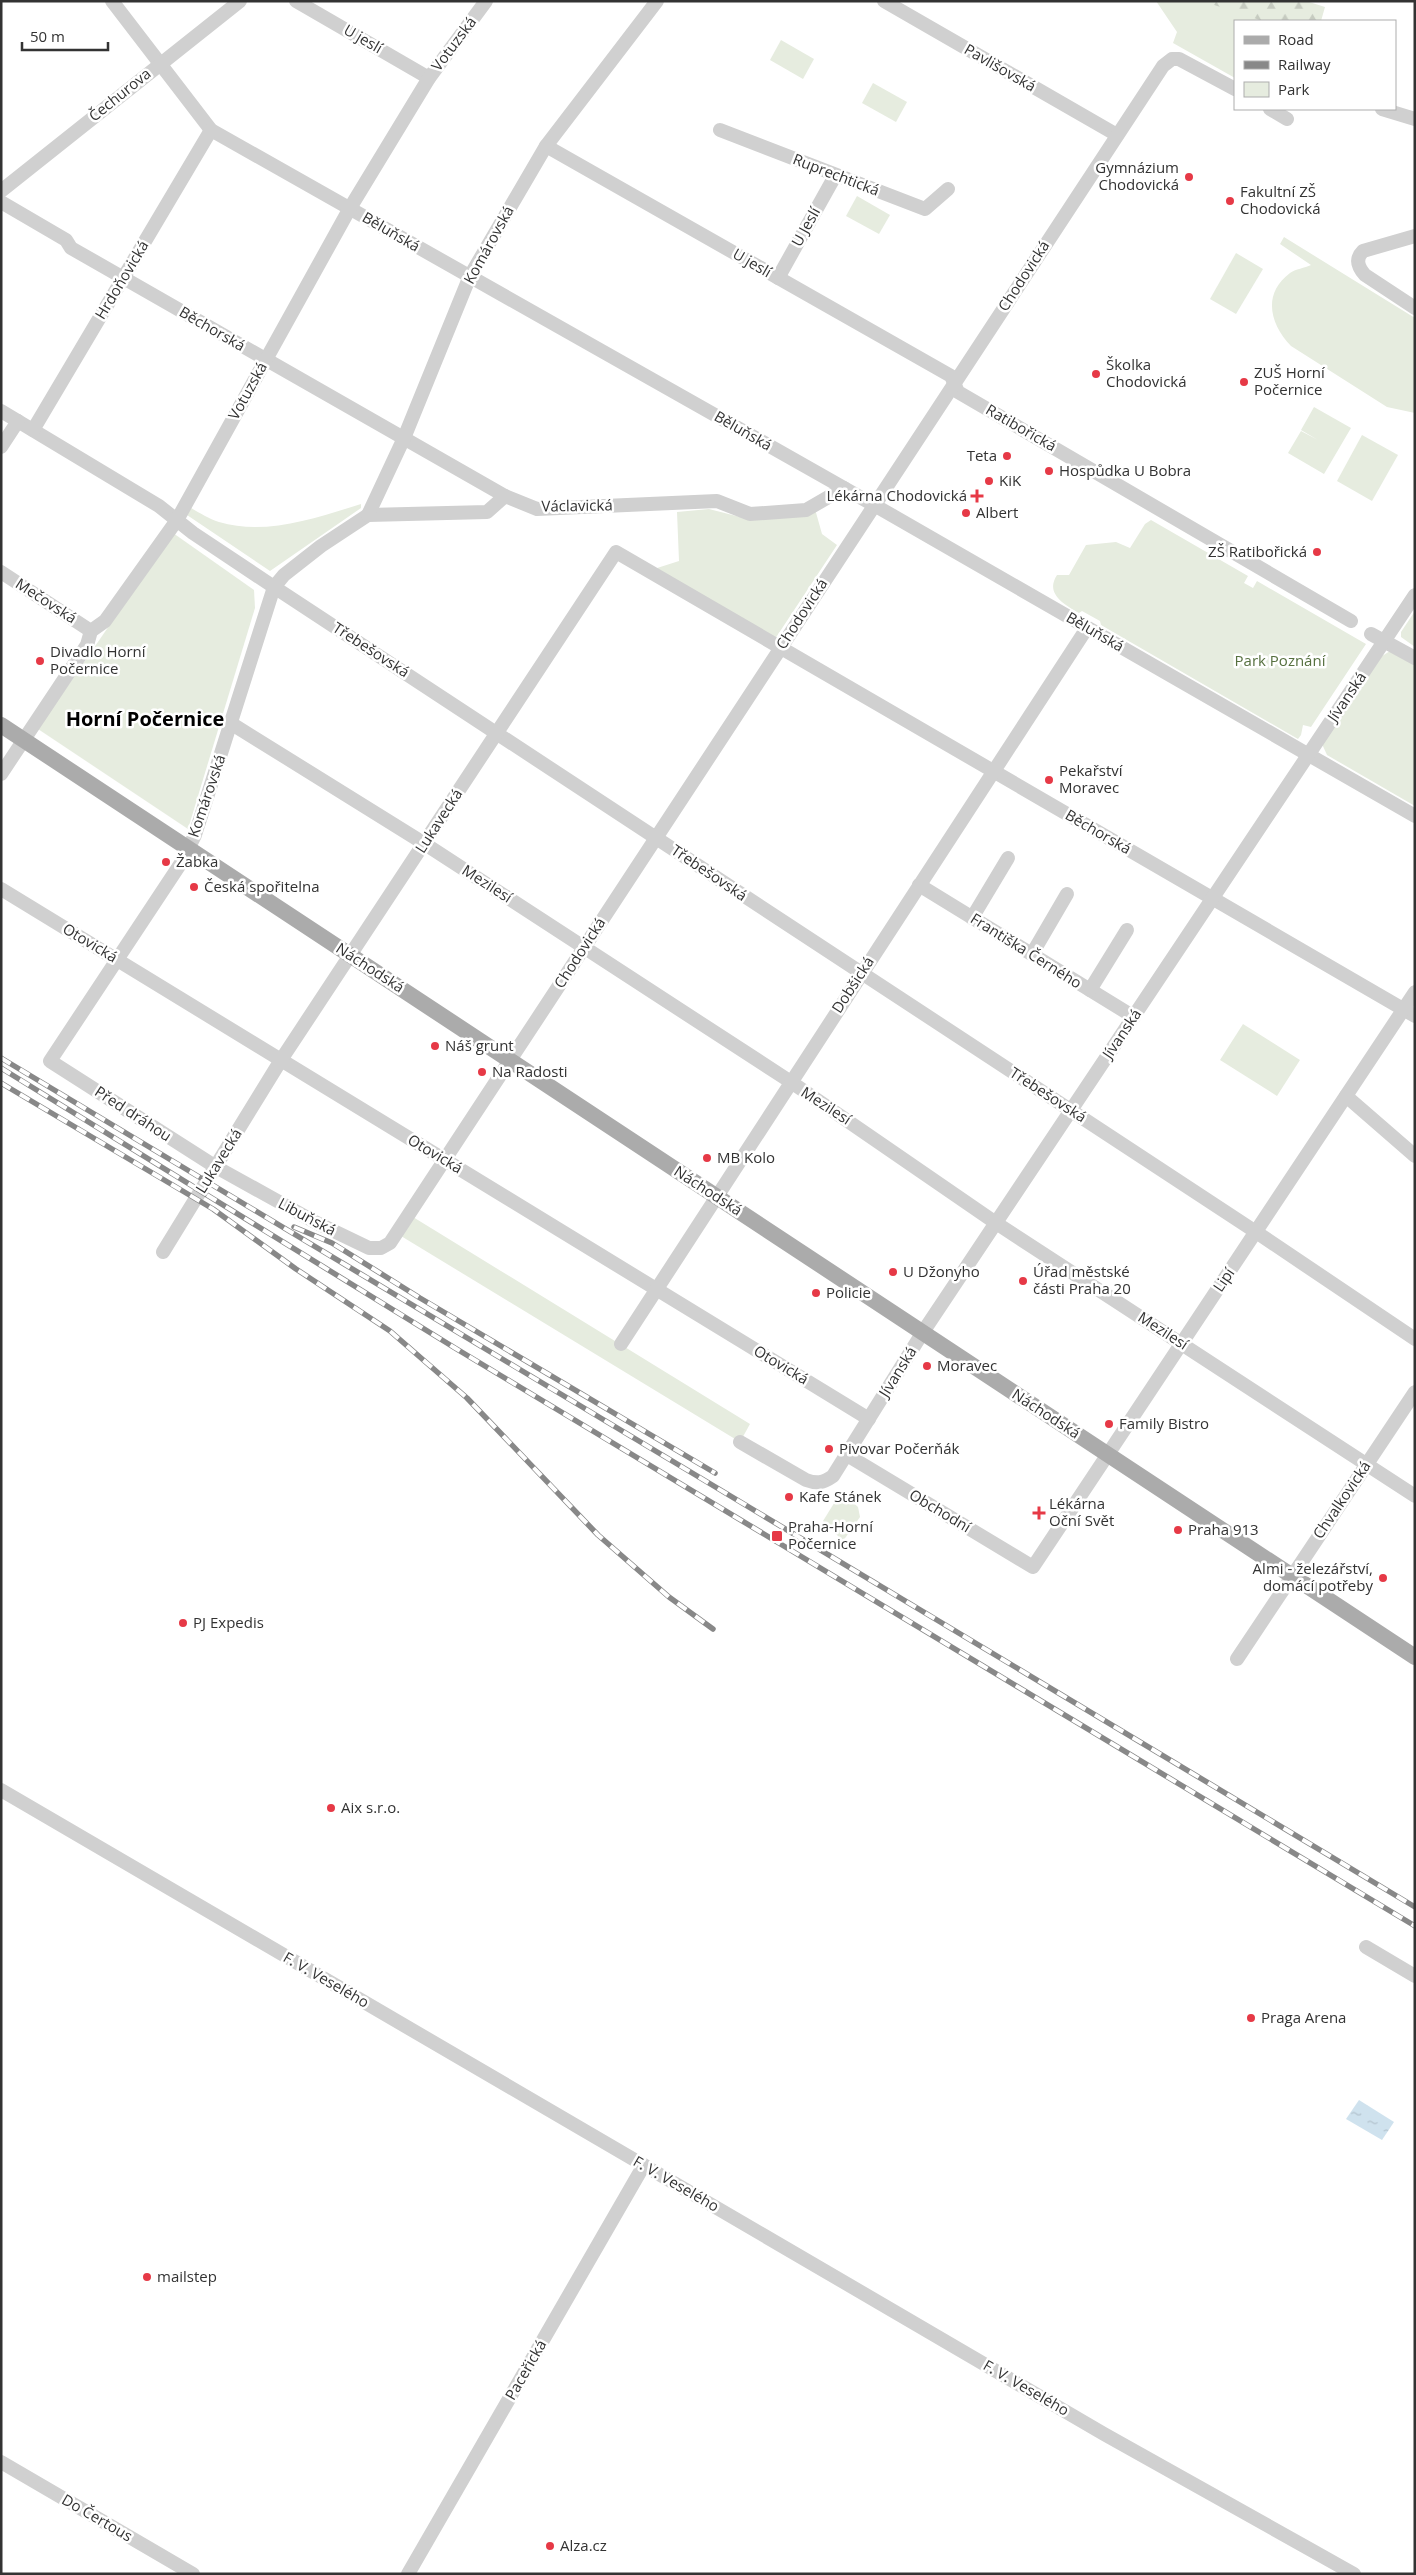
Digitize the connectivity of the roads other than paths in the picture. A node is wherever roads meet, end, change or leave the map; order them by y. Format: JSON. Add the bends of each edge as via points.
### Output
{"nodes":[{"id":1,"x":112,"y":1,"type":"edge"},
{"id":2,"x":240,"y":1,"type":"edge"},
{"id":3,"x":296,"y":1,"type":"edge"},
{"id":4,"x":486,"y":1,"type":"edge"},
{"id":5,"x":657,"y":1,"type":"edge"},
{"id":6,"x":884,"y":1,"type":"edge"},
{"id":7,"x":160,"y":63,"type":"junction"},
{"id":8,"x":429,"y":78,"type":"junction"},
{"id":9,"x":1234,"y":88,"type":"edge"},
{"id":10,"x":1272,"y":110,"type":"edge"},
{"id":11,"x":1385,"y":110,"type":"edge"},
{"id":12,"x":1287,"y":118,"type":"dead end"},
{"id":13,"x":1415,"y":119,"type":"edge"},
{"id":14,"x":211,"y":130,"type":"junction"},
{"id":15,"x":720,"y":130,"type":"dead end"},
{"id":16,"x":1117,"y":135,"type":"junction"},
{"id":17,"x":546,"y":146,"type":"junction"},
{"id":18,"x":835,"y":176,"type":"junction"},
{"id":19,"x":1,"y":190,"type":"edge"},
{"id":20,"x":948,"y":190,"type":"dead end"},
{"id":21,"x":1,"y":202,"type":"edge"},
{"id":22,"x":350,"y":208,"type":"junction"},
{"id":23,"x":1415,"y":236,"type":"edge"},
{"id":24,"x":470,"y":276,"type":"junction"},
{"id":25,"x":124,"y":278,"type":"junction"},
{"id":26,"x":778,"y":278,"type":"junction"},
{"id":27,"x":1415,"y":308,"type":"edge"},
{"id":28,"x":265,"y":359,"type":"junction"},
{"id":29,"x":954,"y":383,"type":"junction"},
{"id":30,"x":1,"y":411,"type":"edge"},
{"id":31,"x":18,"y":421,"type":"junction"},
{"id":32,"x":34,"y":430,"type":"junction"},
{"id":33,"x":404,"y":438,"type":"junction"},
{"id":34,"x":1,"y":447,"type":"edge"},
{"id":35,"x":844,"y":488,"type":"junction"},
{"id":36,"x":505,"y":496,"type":"junction"},
{"id":37,"x":874,"y":505,"type":"junction"},
{"id":38,"x":368,"y":515,"type":"junction"},
{"id":39,"x":177,"y":520,"type":"junction"},
{"id":40,"x":1,"y":572,"type":"edge"},
{"id":41,"x":274,"y":587,"type":"junction"},
{"id":42,"x":1415,"y":595,"type":"edge"},
{"id":43,"x":1351,"y":621,"type":"dead end"},
{"id":44,"x":1087,"y":628,"type":"junction"},
{"id":45,"x":91,"y":631,"type":"junction"},
{"id":46,"x":1372,"y":634,"type":"dead end"},
{"id":47,"x":1384,"y":641,"type":"junction"},
{"id":48,"x":781,"y":647,"type":"junction"},
{"id":49,"x":1415,"y":658,"type":"edge"},
{"id":50,"x":232,"y":724,"type":"junction"},
{"id":51,"x":1,"y":725,"type":"edge"},
{"id":52,"x":498,"y":733,"type":"junction"},
{"id":53,"x":24,"y":740,"type":"junction"},
{"id":54,"x":1308,"y":755,"type":"junction"},
{"id":55,"x":993,"y":770,"type":"junction"},
{"id":56,"x":1,"y":774,"type":"edge"},
{"id":57,"x":1415,"y":816,"type":"edge"},
{"id":58,"x":656,"y":838,"type":"junction"},
{"id":59,"x":424,"y":844,"type":"junction"},
{"id":60,"x":189,"y":848,"type":"junction"},
{"id":61,"x":1008,"y":858,"type":"dead end"},
{"id":62,"x":919,"y":885,"type":"junction"},
{"id":63,"x":1,"y":889,"type":"edge"},
{"id":64,"x":1067,"y":894,"type":"dead end"},
{"id":65,"x":1212,"y":898,"type":"junction"},
{"id":66,"x":972,"y":918,"type":"junction"},
{"id":67,"x":1127,"y":930,"type":"dead end"},
{"id":68,"x":584,"y":948,"type":"junction"},
{"id":69,"x":1032,"y":954,"type":"junction"},
{"id":70,"x":350,"y":955,"type":"junction"},
{"id":71,"x":118,"y":961,"type":"junction"},
{"id":72,"x":861,"y":974,"type":"junction"},
{"id":73,"x":1090,"y":990,"type":"junction"},
{"id":74,"x":1415,"y":992,"type":"edge"},
{"id":75,"x":1409,"y":1013,"type":"edge"},
{"id":76,"x":1134,"y":1017,"type":"junction"},
{"id":77,"x":281,"y":1060,"type":"junction"},
{"id":78,"x":510,"y":1060,"type":"junction"},
{"id":79,"x":50,"y":1061,"type":"joint"},
{"id":80,"x":790,"y":1082,"type":"junction"},
{"id":81,"x":1346,"y":1096,"type":"junction"},
{"id":82,"x":1071,"y":1110,"type":"junction"},
{"id":83,"x":1415,"y":1156,"type":"edge"},
{"id":84,"x":444,"y":1159,"type":"junction"},
{"id":85,"x":216,"y":1167,"type":"junction"},
{"id":86,"x":716,"y":1196,"type":"junction"},
{"id":87,"x":996,"y":1223,"type":"junction"},
{"id":88,"x":397,"y":1232,"type":"joint"},
{"id":89,"x":1256,"y":1232,"type":"junction"},
{"id":90,"x":163,"y":1252,"type":"dead end"},
{"id":91,"x":656,"y":1289,"type":"junction"},
{"id":92,"x":923,"y":1332,"type":"junction"},
{"id":93,"x":1415,"y":1339,"type":"edge"},
{"id":94,"x":621,"y":1344,"type":"dead end"},
{"id":95,"x":1182,"y":1344,"type":"junction"},
{"id":96,"x":1415,"y":1392,"type":"edge"},
{"id":97,"x":869,"y":1419,"type":"junction"},
{"id":98,"x":740,"y":1442,"type":"dead end"},
{"id":99,"x":847,"y":1455,"type":"junction"},
{"id":100,"x":1108,"y":1455,"type":"junction"},
{"id":101,"x":1366,"y":1464,"type":"junction"},
{"id":102,"x":1415,"y":1496,"type":"edge"},
{"id":103,"x":1033,"y":1567,"type":"joint"},
{"id":104,"x":1292,"y":1576,"type":"junction"},
{"id":105,"x":1415,"y":1657,"type":"edge"},
{"id":106,"x":1238,"y":1659,"type":"dead end"},
{"id":107,"x":1,"y":1790,"type":"edge"},
{"id":108,"x":1366,"y":1947,"type":"dead end"},
{"id":109,"x":1415,"y":1976,"type":"edge"},
{"id":110,"x":644,"y":2165,"type":"junction"},
{"id":111,"x":1,"y":2462,"type":"edge"},
{"id":112,"x":193,"y":2574,"type":"edge"},
{"id":113,"x":408,"y":2574,"type":"edge"},
{"id":114,"x":1354,"y":2574,"type":"edge"}],
"edges":[{"from":1,"to":7,"type":"street","name":"Běluňská"},
{"from":2,"to":7,"type":"street","name":"Čechurova"},
{"from":3,"to":8,"type":"street","name":"U jeslí"},
{"from":4,"to":8,"type":"street","name":"Votuzská"},
{"from":5,"to":17,"type":"street","name":"Komárovská"},
{"from":6,"to":16,"type":"street","name":"Pavlišovská"},
{"from":7,"to":14,"type":"street","name":"Běluňská"},
{"from":7,"to":19,"type":"street","name":"Čechurova"},
{"from":8,"to":22,"type":"street","name":"Votuzská"},
{"from":9,"to":16,"type":"street","name":"Chodovická","via":[[1182,60],[1172,59],[1163,66]]},
{"from":10,"to":12,"type":"street"},
{"from":11,"to":13,"type":"street"},
{"from":14,"to":22,"type":"street","name":"Běluňská"},
{"from":14,"to":25,"type":"street","name":"Hrdoňovická"},
{"from":15,"to":18,"type":"street","name":"Ruprechtická"},
{"from":16,"to":29,"type":"street","name":"Chodovická"},
{"from":17,"to":24,"type":"street","name":"Komárovská"},
{"from":17,"to":26,"type":"street","name":"U jeslí"},
{"from":18,"to":20,"type":"street","name":"Ruprechtická","via":[[925,209]]},
{"from":18,"to":26,"type":"street","name":"U Jeslí"},
{"from":21,"to":25,"type":"street","name":"Běchorská"},
{"from":22,"to":24,"type":"street","name":"Běluňská"},
{"from":22,"to":28,"type":"street","name":"Votuzská"},
{"from":23,"to":27,"type":"street","via":[[1363,251],[1358,261],[1365,275]]},
{"from":24,"to":33,"type":"street","name":"Komárovská"},
{"from":24,"to":35,"type":"street","name":"Běluňská"},
{"from":25,"to":28,"type":"street","name":"Běchorská"},
{"from":25,"to":32,"type":"street","name":"Hrdoňovická"},
{"from":26,"to":29,"type":"street","name":"U jeslí","via":[[951,376]]},
{"from":28,"to":33,"type":"street","name":"Běchorská"},
{"from":28,"to":39,"type":"street","name":"Votuzská"},
{"from":29,"to":37,"type":"street","name":"Chodovická"},
{"from":29,"to":43,"type":"street","name":"Ratibořická","via":[[958,392]]},
{"from":30,"to":31,"type":"street","name":"Třebešovská"},
{"from":31,"to":32,"type":"street","name":"Třebešovská"},
{"from":31,"to":34,"type":"street"},
{"from":32,"to":39,"type":"street","name":"Třebešovská"},
{"from":33,"to":36,"type":"street","name":"Běchorská"},
{"from":33,"to":38,"type":"street","name":"Komárovská"},
{"from":35,"to":36,"type":"street","name":"Václavická","via":[[806,510],[750,514],[717,501],[537,508]]},
{"from":35,"to":37,"type":"street","name":"Běluňská"},
{"from":36,"to":38,"type":"street","via":[[487,512]]},
{"from":37,"to":44,"type":"street","name":"Běluňská"},
{"from":37,"to":48,"type":"street","name":"Chodovická"},
{"from":38,"to":41,"type":"street","via":[[321,546]]},
{"from":39,"to":41,"type":"street","name":"Třebešovská"},
{"from":39,"to":45,"type":"street","name":"Votuzská","via":[[104,621]]},
{"from":40,"to":45,"type":"street","name":"Mečovská"},
{"from":41,"to":50,"type":"street","name":"Komárovská"},
{"from":41,"to":52,"type":"street","name":"Třebešovská"},
{"from":42,"to":47,"type":"street","name":"Jívanská"},
{"from":44,"to":54,"type":"street","name":"Běluňská"},
{"from":44,"to":55,"type":"street","name":"Dobšická"},
{"from":45,"to":53,"type":"street","name":"Votuzská","via":[[87,645]]},
{"from":46,"to":47,"type":"street"},
{"from":47,"to":49,"type":"street"},
{"from":47,"to":54,"type":"street","name":"Jívanská"},
{"from":48,"to":52,"type":"street","name":"Lukavecká","via":[[616,552]]},
{"from":48,"to":55,"type":"street","name":"Běchorská"},
{"from":48,"to":58,"type":"street","name":"Chodovická"},
{"from":50,"to":59,"type":"street","name":"Mezilesí"},
{"from":50,"to":60,"type":"street","name":"Komárovská"},
{"from":51,"to":53,"type":"main road","name":"Náchodská"},
{"from":52,"to":58,"type":"street","name":"Třebešovská"},
{"from":52,"to":59,"type":"street","name":"Lukavecká"},
{"from":53,"to":56,"type":"street","name":"Votuzská"},
{"from":53,"to":60,"type":"main road","name":"Náchodská"},
{"from":54,"to":57,"type":"street","name":"Běluňská"},
{"from":54,"to":65,"type":"street","name":"Jívanská"},
{"from":55,"to":62,"type":"street","name":"Dobšická"},
{"from":55,"to":65,"type":"street","name":"Běchorská"},
{"from":58,"to":68,"type":"street","name":"Chodovická"},
{"from":58,"to":72,"type":"street","name":"Třebešovská"},
{"from":59,"to":68,"type":"street","name":"Mezilesí"},
{"from":59,"to":70,"type":"street","name":"Lukavecká"},
{"from":60,"to":70,"type":"main road","name":"Náchodská"},
{"from":60,"to":71,"type":"street","name":"Komárovská"},
{"from":61,"to":66,"type":"street"},
{"from":62,"to":66,"type":"street","name":"Františka Černého"},
{"from":62,"to":72,"type":"street","name":"Dobšická"},
{"from":63,"to":71,"type":"street","name":"Otovická"},
{"from":64,"to":69,"type":"street"},
{"from":65,"to":75,"type":"street","name":"Běchorská"},
{"from":65,"to":76,"type":"street","name":"Jívanská"},
{"from":66,"to":69,"type":"street","name":"Františka Černého"},
{"from":67,"to":73,"type":"street"},
{"from":68,"to":78,"type":"street","name":"Chodovická"},
{"from":68,"to":80,"type":"street","name":"Mezilesí"},
{"from":69,"to":73,"type":"street","name":"Františka Černého"},
{"from":70,"to":77,"type":"street","name":"Lukavecká"},
{"from":70,"to":78,"type":"main road","name":"Náchodská"},
{"from":71,"to":77,"type":"street","name":"Otovická"},
{"from":71,"to":79,"type":"street","name":"Komárovská"},
{"from":72,"to":80,"type":"street","name":"Dobšická"},
{"from":72,"to":82,"type":"street","name":"Třebešovská"},
{"from":73,"to":76,"type":"street","name":"Františka Černého"},
{"from":74,"to":75,"type":"street","name":"Lipí"},
{"from":75,"to":81,"type":"street","name":"Lipí"},
{"from":76,"to":82,"type":"street","name":"Jívanská"},
{"from":77,"to":84,"type":"street","name":"Otovická"},
{"from":77,"to":85,"type":"street","name":"Lukavecká"},
{"from":78,"to":84,"type":"street","name":"Chodovická"},
{"from":78,"to":86,"type":"main road","name":"Náchodská"},
{"from":79,"to":85,"type":"street","name":"Před dráhou"},
{"from":80,"to":86,"type":"street","name":"Dobšická"},
{"from":80,"to":87,"type":"street","name":"Mezilesí"},
{"from":81,"to":83,"type":"street"},
{"from":81,"to":89,"type":"street","name":"Lipí"},
{"from":82,"to":87,"type":"street","name":"Jívanská"},
{"from":82,"to":89,"type":"street","name":"Třebešovská"},
{"from":84,"to":88,"type":"street","name":"Chodovická"},
{"from":84,"to":91,"type":"street","name":"Otovická"},
{"from":85,"to":88,"type":"street","name":"Libuňská","via":[[369,1248],[381,1248],[390,1243]]},
{"from":85,"to":90,"type":"street","name":"Lukavecká"},
{"from":86,"to":91,"type":"street","name":"Dobšická"},
{"from":86,"to":92,"type":"main road","name":"Náchodská"},
{"from":87,"to":92,"type":"street","name":"Jívanská"},
{"from":87,"to":95,"type":"street","name":"Mezilesí"},
{"from":89,"to":93,"type":"street","name":"Třebešovská"},
{"from":89,"to":95,"type":"street","name":"Lipí"},
{"from":91,"to":94,"type":"street","name":"Dobšická"},
{"from":91,"to":97,"type":"street","name":"Otovická"},
{"from":92,"to":97,"type":"street","name":"Jívanská"},
{"from":92,"to":100,"type":"main road","name":"Náchodská"},
{"from":95,"to":100,"type":"street","name":"Lipí"},
{"from":95,"to":101,"type":"street","name":"Mezilesí"},
{"from":96,"to":101,"type":"street","name":"Chvalkovická"},
{"from":97,"to":99,"type":"street","name":"Jívanská"},
{"from":98,"to":99,"type":"street","name":"Jívanská","via":[[816,1483],[834,1476]]},
{"from":99,"to":103,"type":"street","name":"Obchodní"},
{"from":100,"to":103,"type":"street","name":"Lipí"},
{"from":100,"to":104,"type":"main road","name":"Náchodská"},
{"from":101,"to":102,"type":"street","name":"Mezilesí"},
{"from":101,"to":104,"type":"street","name":"Chvalkovická"},
{"from":104,"to":105,"type":"main road","name":"Náchodská"},
{"from":104,"to":106,"type":"street","name":"Chvalkovická"},
{"from":107,"to":110,"type":"street","name":"F. V. Veselého"},
{"from":108,"to":109,"type":"street"},
{"from":110,"to":113,"type":"street","name":"Paceřická"},
{"from":110,"to":114,"type":"street","name":"F. V. Veselého","via":[[1194,2487]]},
{"from":111,"to":112,"type":"street","name":"Do Čertous"}]}
